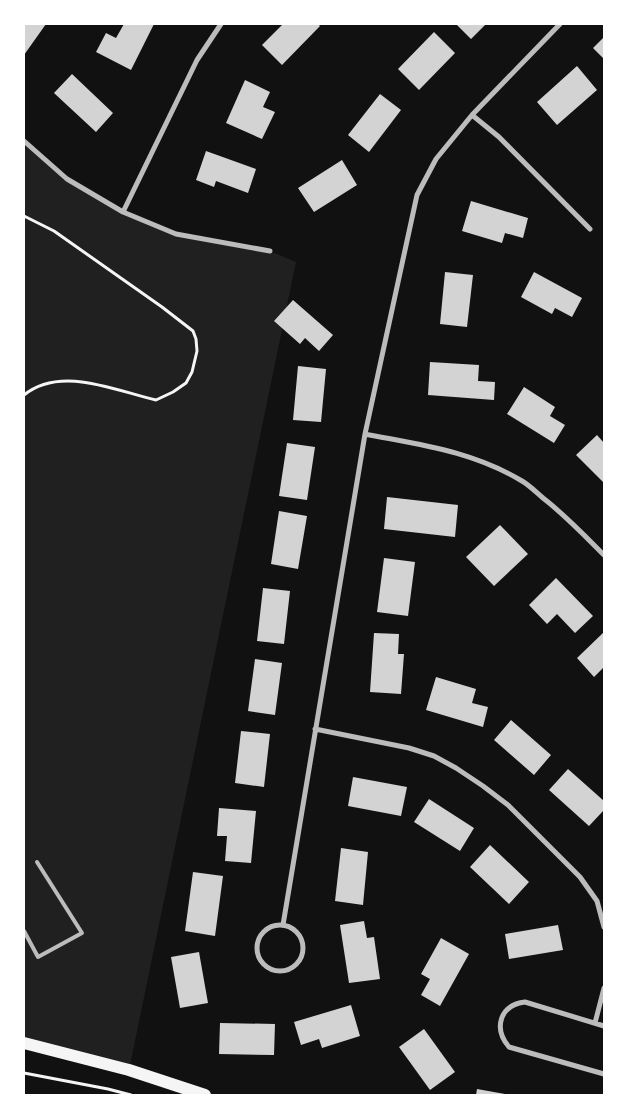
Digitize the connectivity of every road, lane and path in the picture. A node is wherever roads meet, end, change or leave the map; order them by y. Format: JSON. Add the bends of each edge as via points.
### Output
{"nodes":[{"id":1,"x":221,"y":24,"type":"edge"},
{"id":2,"x":560,"y":24,"type":"edge"},
{"id":3,"x":472,"y":115,"type":"junction"},
{"id":4,"x":24,"y":141,"type":"edge"},
{"id":5,"x":123,"y":212,"type":"junction"},
{"id":6,"x":24,"y":216,"type":"edge"},
{"id":7,"x":590,"y":229,"type":"dead end"},
{"id":8,"x":270,"y":251,"type":"dead end"},
{"id":9,"x":24,"y":395,"type":"edge"},
{"id":10,"x":365,"y":434,"type":"junction"},
{"id":11,"x":604,"y":555,"type":"edge"},
{"id":12,"x":316,"y":729,"type":"junction"},
{"id":13,"x":37,"y":862,"type":"dead end"},
{"id":14,"x":283,"y":925,"type":"junction"},
{"id":15,"x":604,"y":927,"type":"edge"},
{"id":16,"x":24,"y":931,"type":"edge"},
{"id":17,"x":604,"y":988,"type":"edge"},
{"id":18,"x":595,"y":1022,"type":"junction"},
{"id":19,"x":604,"y":1026,"type":"edge"},
{"id":20,"x":24,"y":1043,"type":"edge"},
{"id":21,"x":24,"y":1073,"type":"edge"},
{"id":22,"x":604,"y":1074,"type":"edge"},
{"id":23,"x":131,"y":1095,"type":"edge"},
{"id":24,"x":205,"y":1095,"type":"edge"}],
"edges":[{"from":1,"to":5,"type":"street","via":[[197,60]]},
{"from":2,"to":3,"type":"street"},
{"from":3,"to":7,"type":"street","via":[[499,137]]},
{"from":3,"to":10,"type":"street","via":[[436,159],[416,195]]},
{"from":4,"to":5,"type":"street","via":[[67,179]]},
{"from":5,"to":8,"type":"street","via":[[176,234]]},
{"from":6,"to":9,"type":"path","via":[[54,231],[193,331],[197,351],[186,383],[156,400],[75,381],[45,383]]},
{"from":10,"to":11,"type":"street","via":[[443,449],[494,466],[524,482]]},
{"from":10,"to":12,"type":"street"},
{"from":12,"to":14,"type":"street"},
{"from":12,"to":15,"type":"street","via":[[434,756],[483,786],[508,805],[580,877],[598,901]]},
{"from":13,"to":16,"type":"lane","via":[[82,933],[38,957]]},
{"from":14,"to":14,"type":"street","via":[[265,931],[257,948],[261,961],[277,971],[295,965],[303,948],[300,935]]},
{"from":17,"to":18,"type":"street"},
{"from":18,"to":19,"type":"street"},
{"from":18,"to":22,"type":"street","via":[[525,1002],[506,1010],[500,1033],[509,1047]]},
{"from":20,"to":24,"type":"main road","via":[[129,1070]]},
{"from":21,"to":23,"type":"path"}]}
